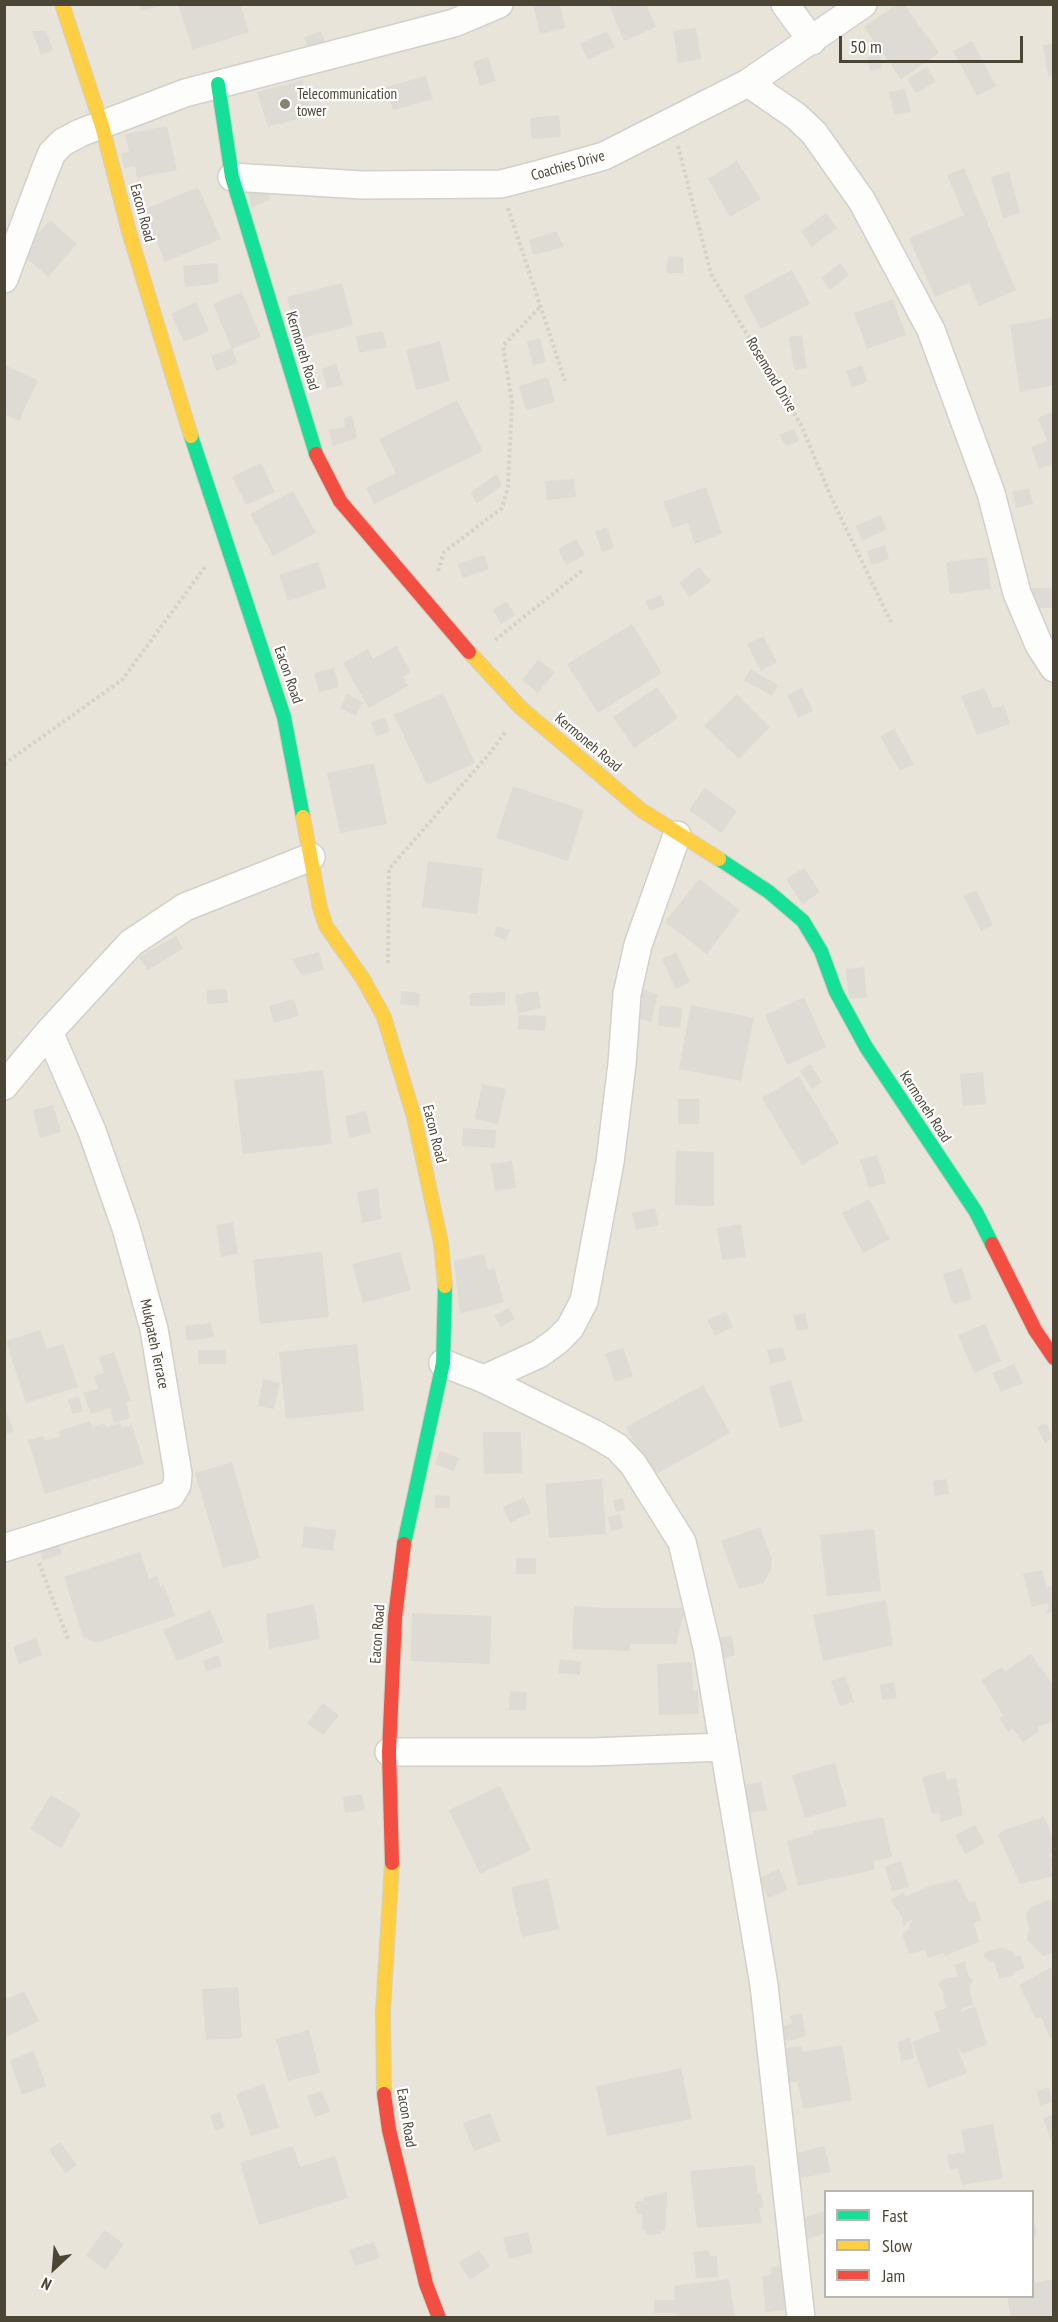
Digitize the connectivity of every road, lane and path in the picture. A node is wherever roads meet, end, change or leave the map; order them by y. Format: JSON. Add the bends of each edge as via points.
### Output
{"nodes":[{"id":1,"x":62,"y":4,"type":"edge"},
{"id":2,"x":499,"y":4,"type":"edge"},
{"id":3,"x":785,"y":4,"type":"edge"},
{"id":4,"x":863,"y":4,"type":"edge"},
{"id":5,"x":812,"y":41,"type":"junction"},
{"id":6,"x":748,"y":83,"type":"junction"},
{"id":7,"x":218,"y":84,"type":"junction"},
{"id":8,"x":672,"y":122,"type":"junction"},
{"id":9,"x":102,"y":126,"type":"junction"},
{"id":10,"x":232,"y":177,"type":"junction"},
{"id":11,"x":501,"y":184,"type":"junction"},
{"id":12,"x":4,"y":279,"type":"edge"},
{"id":13,"x":541,"y":306,"type":"junction"},
{"id":14,"x":565,"y":381,"type":"dead end"},
{"id":15,"x":224,"y":540,"type":"junction"},
{"id":16,"x":584,"y":569,"type":"dead end"},
{"id":17,"x":428,"y":603,"type":"junction"},
{"id":18,"x":891,"y":622,"type":"dead end"},
{"id":19,"x":474,"y":657,"type":"junction"},
{"id":20,"x":1053,"y":668,"type":"edge"},
{"id":21,"x":521,"y":708,"type":"junction"},
{"id":22,"x":4,"y":764,"type":"edge"},
{"id":23,"x":677,"y":835,"type":"junction"},
{"id":24,"x":311,"y":857,"type":"junction"},
{"id":25,"x":388,"y":971,"type":"dead end"},
{"id":26,"x":49,"y":1032,"type":"junction"},
{"id":27,"x":4,"y":1086,"type":"edge"},
{"id":28,"x":1053,"y":1358,"type":"edge"},
{"id":29,"x":443,"y":1363,"type":"junction"},
{"id":30,"x":484,"y":1379,"type":"junction"},
{"id":31,"x":31,"y":1540,"type":"junction"},
{"id":32,"x":4,"y":1548,"type":"edge"},
{"id":33,"x":68,"y":1639,"type":"dead end"},
{"id":34,"x":724,"y":1747,"type":"junction"},
{"id":35,"x":389,"y":1752,"type":"junction"},
{"id":36,"x":439,"y":2318,"type":"edge"},
{"id":37,"x":801,"y":2318,"type":"edge"}],
"edges":[{"from":1,"to":9,"type":"street","name":"Eacon Road"},
{"from":2,"to":7,"type":"street","via":[[454,23]]},
{"from":3,"to":5,"type":"street"},
{"from":4,"to":5,"type":"street","name":"Coachies Drive"},
{"from":5,"to":6,"type":"street","name":"Coachies Drive"},
{"from":6,"to":8,"type":"street","name":"Coachies Drive"},
{"from":6,"to":20,"type":"street","via":[[814,133],[862,201],[931,330],[991,493],[1017,593]]},
{"from":7,"to":9,"type":"street","via":[[184,93]]},
{"from":7,"to":10,"type":"street","name":"Kermoneh Road"},
{"from":8,"to":11,"type":"street","name":"Coachies Drive","via":[[604,156]]},
{"from":8,"to":18,"type":"path","name":"Rosemond Drive","via":[[711,274],[801,425]]},
{"from":9,"to":12,"type":"street","via":[[63,142],[52,153]]},
{"from":9,"to":15,"type":"street","name":"Eacon Road","via":[[129,232]]},
{"from":10,"to":11,"type":"street","name":"Coachies Drive","via":[[362,185]]},
{"from":10,"to":17,"type":"street","name":"Kermoneh Road","via":[[315,454],[340,501]]},
{"from":11,"to":13,"type":"path"},
{"from":13,"to":14,"type":"path"},
{"from":13,"to":17,"type":"path","via":[[503,346],[512,402],[508,487],[502,508],[444,552]]},
{"from":15,"to":22,"type":"path","via":[[123,680]]},
{"from":15,"to":24,"type":"street","name":"Eacon Road","via":[[285,717]]},
{"from":16,"to":19,"type":"path"},
{"from":17,"to":19,"type":"street","name":"Kermoneh Road"},
{"from":19,"to":21,"type":"street","name":"Kermoneh Road"},
{"from":21,"to":23,"type":"street","name":"Kermoneh Road"},
{"from":21,"to":25,"type":"path","via":[[490,753],[389,869]]},
{"from":23,"to":28,"type":"street","name":"Kermoneh Road","via":[[769,892],[803,921],[866,1047],[976,1212]]},
{"from":23,"to":30,"type":"street","via":[[638,945],[627,994],[610,1162],[584,1301],[570,1328],[557,1341],[539,1354]]},
{"from":24,"to":26,"type":"street","via":[[185,907],[131,944]]},
{"from":24,"to":29,"type":"street","name":"Eacon Road","via":[[326,926],[384,1017],[414,1117],[441,1243]]},
{"from":26,"to":27,"type":"street"},
{"from":26,"to":31,"type":"street","name":"Mukpateh Terrace","via":[[92,1131],[126,1228],[154,1329],[178,1474],[171,1495]]},
{"from":29,"to":30,"type":"street"},
{"from":29,"to":35,"type":"street","name":"Eacon Road","via":[[405,1538],[395,1617]]},
{"from":30,"to":34,"type":"street","via":[[617,1448],[633,1464],[673,1525],[682,1542],[707,1647]]},
{"from":31,"to":32,"type":"street","name":"Mukpateh Terrace"},
{"from":31,"to":33,"type":"path"},
{"from":34,"to":35,"type":"street","via":[[591,1752]]},
{"from":34,"to":37,"type":"street","via":[[764,1985]]},
{"from":35,"to":36,"type":"street","name":"Eacon Road","via":[[392,1869],[383,2011],[384,2101],[426,2284]]}]}
